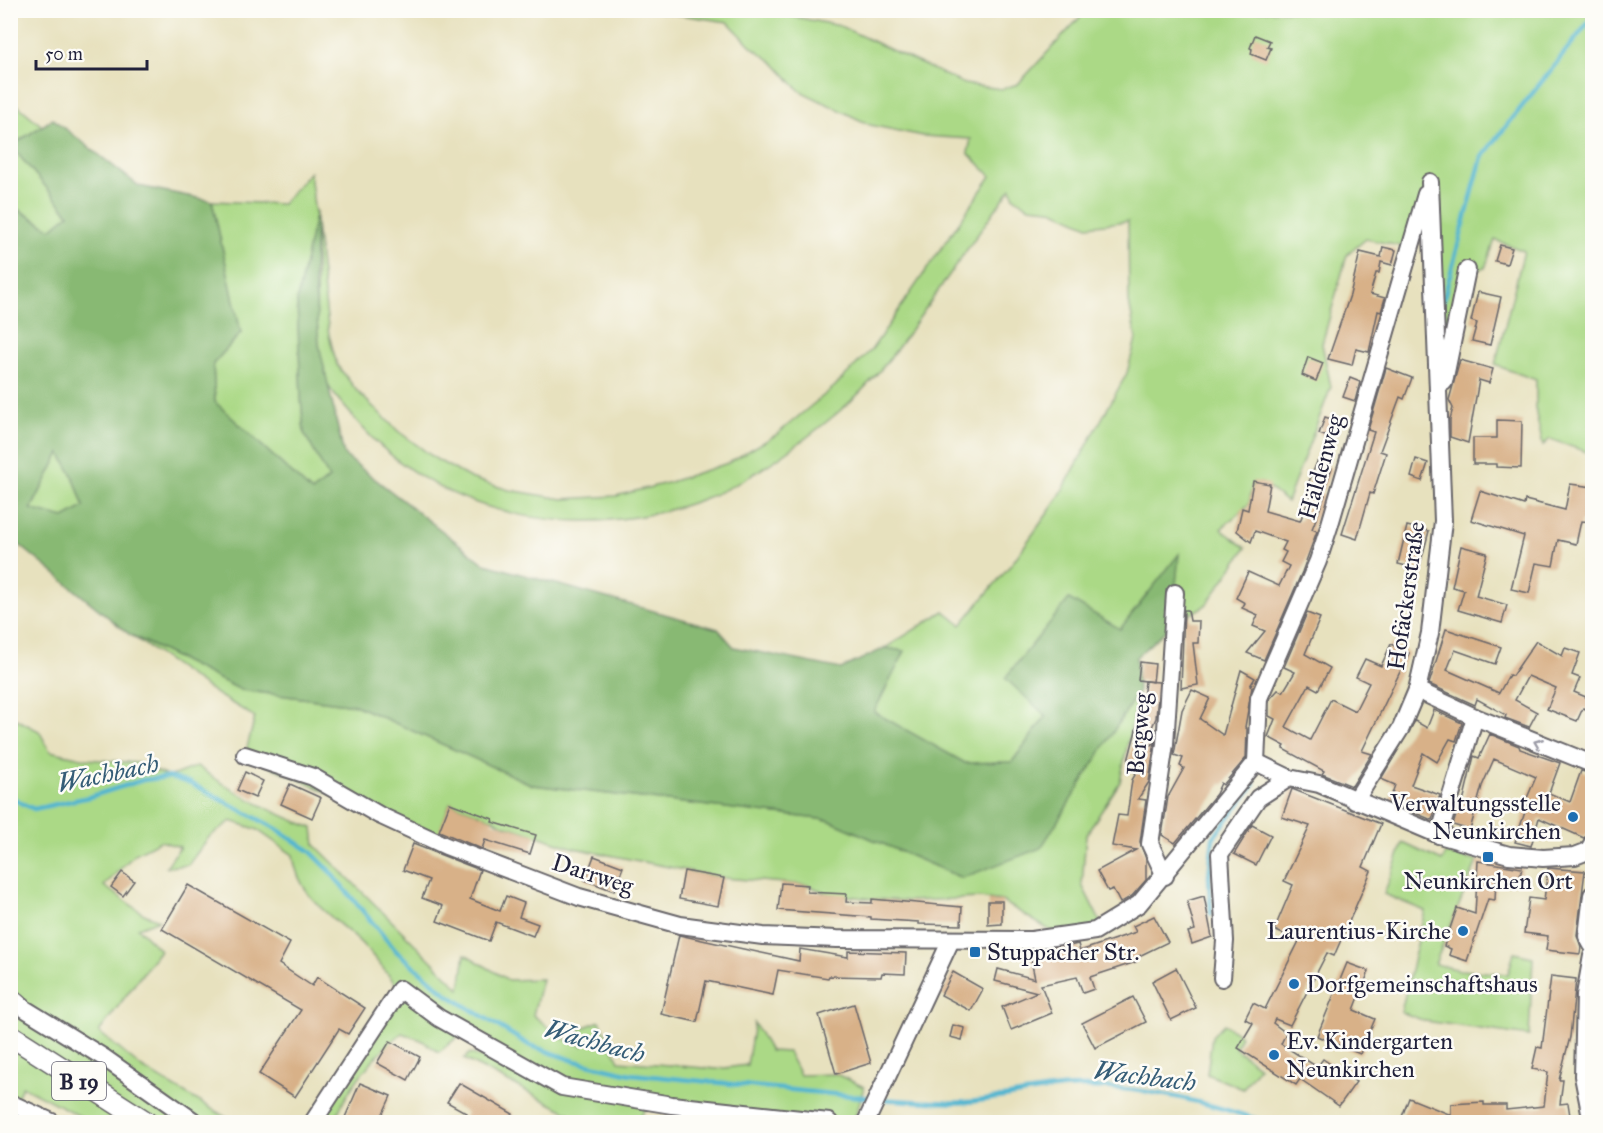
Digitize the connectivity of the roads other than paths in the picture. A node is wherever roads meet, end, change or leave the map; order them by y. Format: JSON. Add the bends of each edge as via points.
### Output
{"nodes":[{"id":1,"x":1430,"y":182,"type":"joint"},
{"id":2,"x":1467,"y":270,"type":"dead end"},
{"id":3,"x":1438,"y":419,"type":"junction"},
{"id":4,"x":1175,"y":592,"type":"dead end"},
{"id":5,"x":1417,"y":690,"type":"junction"},
{"id":6,"x":1475,"y":717,"type":"junction"},
{"id":7,"x":245,"y":755,"type":"dead end"},
{"id":8,"x":1256,"y":762,"type":"junction"},
{"id":9,"x":1593,"y":764,"type":"edge"},
{"id":10,"x":1289,"y":778,"type":"junction"},
{"id":11,"x":1355,"y":801,"type":"junction"},
{"id":12,"x":1439,"y":836,"type":"junction"},
{"id":13,"x":1591,"y":852,"type":"edge"},
{"id":14,"x":1165,"y":876,"type":"junction"},
{"id":15,"x":1593,"y":895,"type":"edge"},
{"id":16,"x":951,"y":940,"type":"junction"},
{"id":17,"x":1593,"y":945,"type":"edge"},
{"id":18,"x":1593,"y":956,"type":"edge"},
{"id":19,"x":1222,"y":978,"type":"dead end"},
{"id":20,"x":10,"y":996,"type":"edge"},
{"id":21,"x":10,"y":1035,"type":"edge"},
{"id":22,"x":10,"y":1103,"type":"edge"},
{"id":23,"x":868,"y":1117,"type":"edge"},
{"id":24,"x":52,"y":1122,"type":"edge"},
{"id":25,"x":146,"y":1122,"type":"edge"},
{"id":26,"x":195,"y":1122,"type":"edge"},
{"id":27,"x":313,"y":1122,"type":"edge"},
{"id":28,"x":829,"y":1122,"type":"edge"},
{"id":29,"x":1592,"y":1122,"type":"edge"}],
"edges":[{"from":1,"to":3,"type":"street","name":"Hofäckerstraße"},
{"from":1,"to":8,"type":"street","name":"Häldenweg","via":[[1327,533],[1259,698]]},
{"from":2,"to":3,"type":"street","name":"Hofäckerstraße"},
{"from":3,"to":5,"type":"street","name":"Hofäckerstraße","via":[[1443,521],[1430,633]]},
{"from":4,"to":14,"type":"street","name":"Bergweg","via":[[1165,744],[1150,844]]},
{"from":5,"to":6,"type":"street"},
{"from":5,"to":11,"type":"street","name":"Hofäckerstraße","via":[[1401,728]]},
{"from":9,"to":6,"type":"street","one_way":true},
{"from":6,"to":12,"type":"street"},
{"from":7,"to":16,"type":"street","name":"Darrweg","via":[[313,777],[379,815],[446,846],[579,897],[680,925],[763,936]]},
{"from":8,"to":10,"type":"street"},
{"from":8,"to":14,"type":"street","name":"Darrweg"},
{"from":10,"to":11,"type":"street","via":[[1319,784]]},
{"from":10,"to":19,"type":"street","via":[[1258,798],[1220,854],[1225,941]]},
{"from":11,"to":12,"type":"street"},
{"from":12,"to":13,"type":"street","via":[[1509,855],[1543,858]]},
{"from":14,"to":16,"type":"street","name":"Darrweg","via":[[1139,904],[1095,931],[1032,940]]},
{"from":15,"to":17,"type":"street","via":[[1587,936]]},
{"from":16,"to":23,"type":"street"},
{"from":18,"to":29,"type":"street","via":[[1585,995],[1583,1071]]},
{"from":20,"to":26,"type":"street"},
{"from":21,"to":25,"type":"main road","number":"B 19"},
{"from":22,"to":24,"type":"street"},
{"from":27,"to":28,"type":"street","via":[[400,989],[439,1018],[562,1087],[672,1105]]}]}
